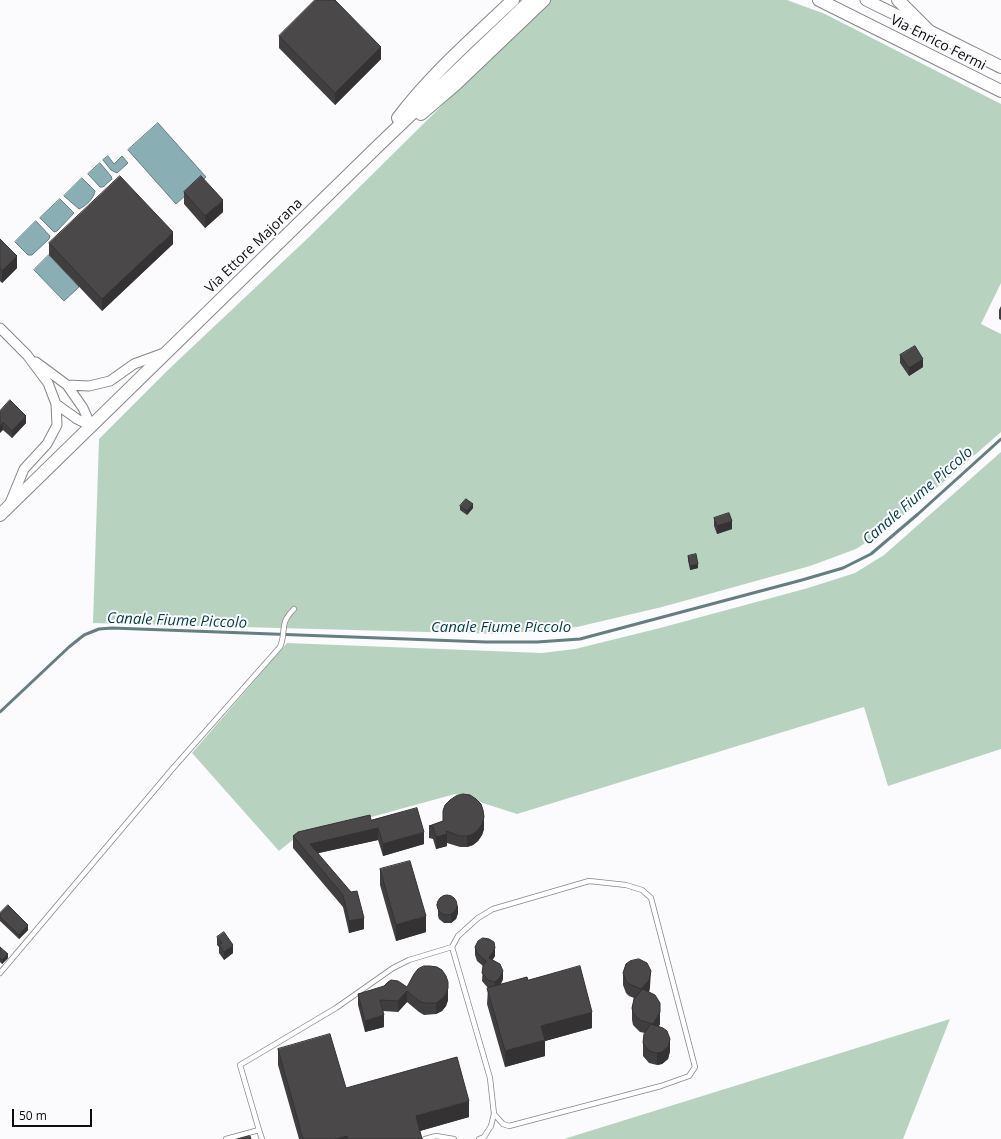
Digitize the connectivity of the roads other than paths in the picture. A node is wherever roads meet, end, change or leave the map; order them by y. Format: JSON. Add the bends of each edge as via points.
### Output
{"nodes":[{"id":1,"x":513,"y":0,"type":"edge"},
{"id":2,"x":531,"y":0,"type":"edge"},
{"id":3,"x":544,"y":0,"type":"edge"},
{"id":4,"x":819,"y":0,"type":"edge"},
{"id":5,"x":866,"y":0,"type":"edge"},
{"id":6,"x":898,"y":0,"type":"edge"},
{"id":7,"x":930,"y":31,"type":"junction"},
{"id":8,"x":1001,"y":67,"type":"edge"},
{"id":9,"x":1001,"y":91,"type":"edge"},
{"id":10,"x":380,"y":144,"type":"junction"},
{"id":11,"x":2,"y":333,"type":"edge"},
{"id":12,"x":168,"y":351,"type":"junction"},
{"id":13,"x":27,"y":355,"type":"junction"},
{"id":14,"x":67,"y":385,"type":"junction"},
{"id":15,"x":56,"y":404,"type":"junction"},
{"id":16,"x":91,"y":426,"type":"junction"},
{"id":17,"x":4,"y":511,"type":"edge"},
{"id":18,"x":294,"y":609,"type":"dead end"},
{"id":19,"x":452,"y":947,"type":"junction"},
{"id":20,"x":0,"y":973,"type":"edge"},
{"id":21,"x":494,"y":1114,"type":"junction"},
{"id":22,"x":259,"y":1130,"type":"junction"},
{"id":23,"x":226,"y":1139,"type":"edge"},
{"id":24,"x":262,"y":1139,"type":"edge"},
{"id":25,"x":426,"y":1139,"type":"edge"},
{"id":26,"x":454,"y":1139,"type":"edge"},
{"id":27,"x":479,"y":1139,"type":"edge"}],
"edges":[{"from":1,"to":10,"type":"main road","via":[[442,66],[414,96]]},
{"from":2,"to":10,"type":"main road","name":"Via Ettore Majorana"},
{"from":3,"to":10,"type":"main road","via":[[434,104]]},
{"from":4,"to":9,"type":"main road","name":"Via Enrico Fermi"},
{"from":5,"to":7,"type":"street","name":"Via Enrico Fermi"},
{"from":6,"to":7,"type":"main road"},
{"from":7,"to":8,"type":"main road","name":"Via Enrico Fermi"},
{"from":10,"to":12,"type":"main road","name":"Via Ettore Majorana"},
{"from":11,"to":13,"type":"street"},
{"from":12,"to":14,"type":"street","via":[[134,364],[110,381],[89,386]]},
{"from":12,"to":16,"type":"main road","name":"Via Ettore Majorana"},
{"from":13,"to":14,"type":"street"},
{"from":13,"to":15,"type":"street","via":[[48,383]]},
{"from":14,"to":16,"type":"street","via":[[83,408]]},
{"from":15,"to":16,"type":"street"},
{"from":15,"to":17,"type":"street","via":[[57,425],[47,444],[24,469]]},
{"from":16,"to":17,"type":"main road","name":"Via Ettore Majorana"},
{"from":18,"to":20,"type":"lane","via":[[286,617],[280,647],[174,767]]},
{"from":19,"to":21,"type":"lane","via":[[490,1078]]},
{"from":19,"to":21,"type":"lane","via":[[458,936],[478,918],[493,909],[590,882],[626,885],[642,890],[650,898],[696,1067],[689,1076],[661,1086],[509,1126],[503,1124]]},
{"from":19,"to":22,"type":"lane","via":[[392,968],[336,1008],[240,1065]]},
{"from":21,"to":27,"type":"lane","via":[[491,1126]]},
{"from":22,"to":23,"type":"lane"},
{"from":22,"to":24,"type":"lane"},
{"from":25,"to":26,"type":"lane","via":[[436,1136]]}]}
